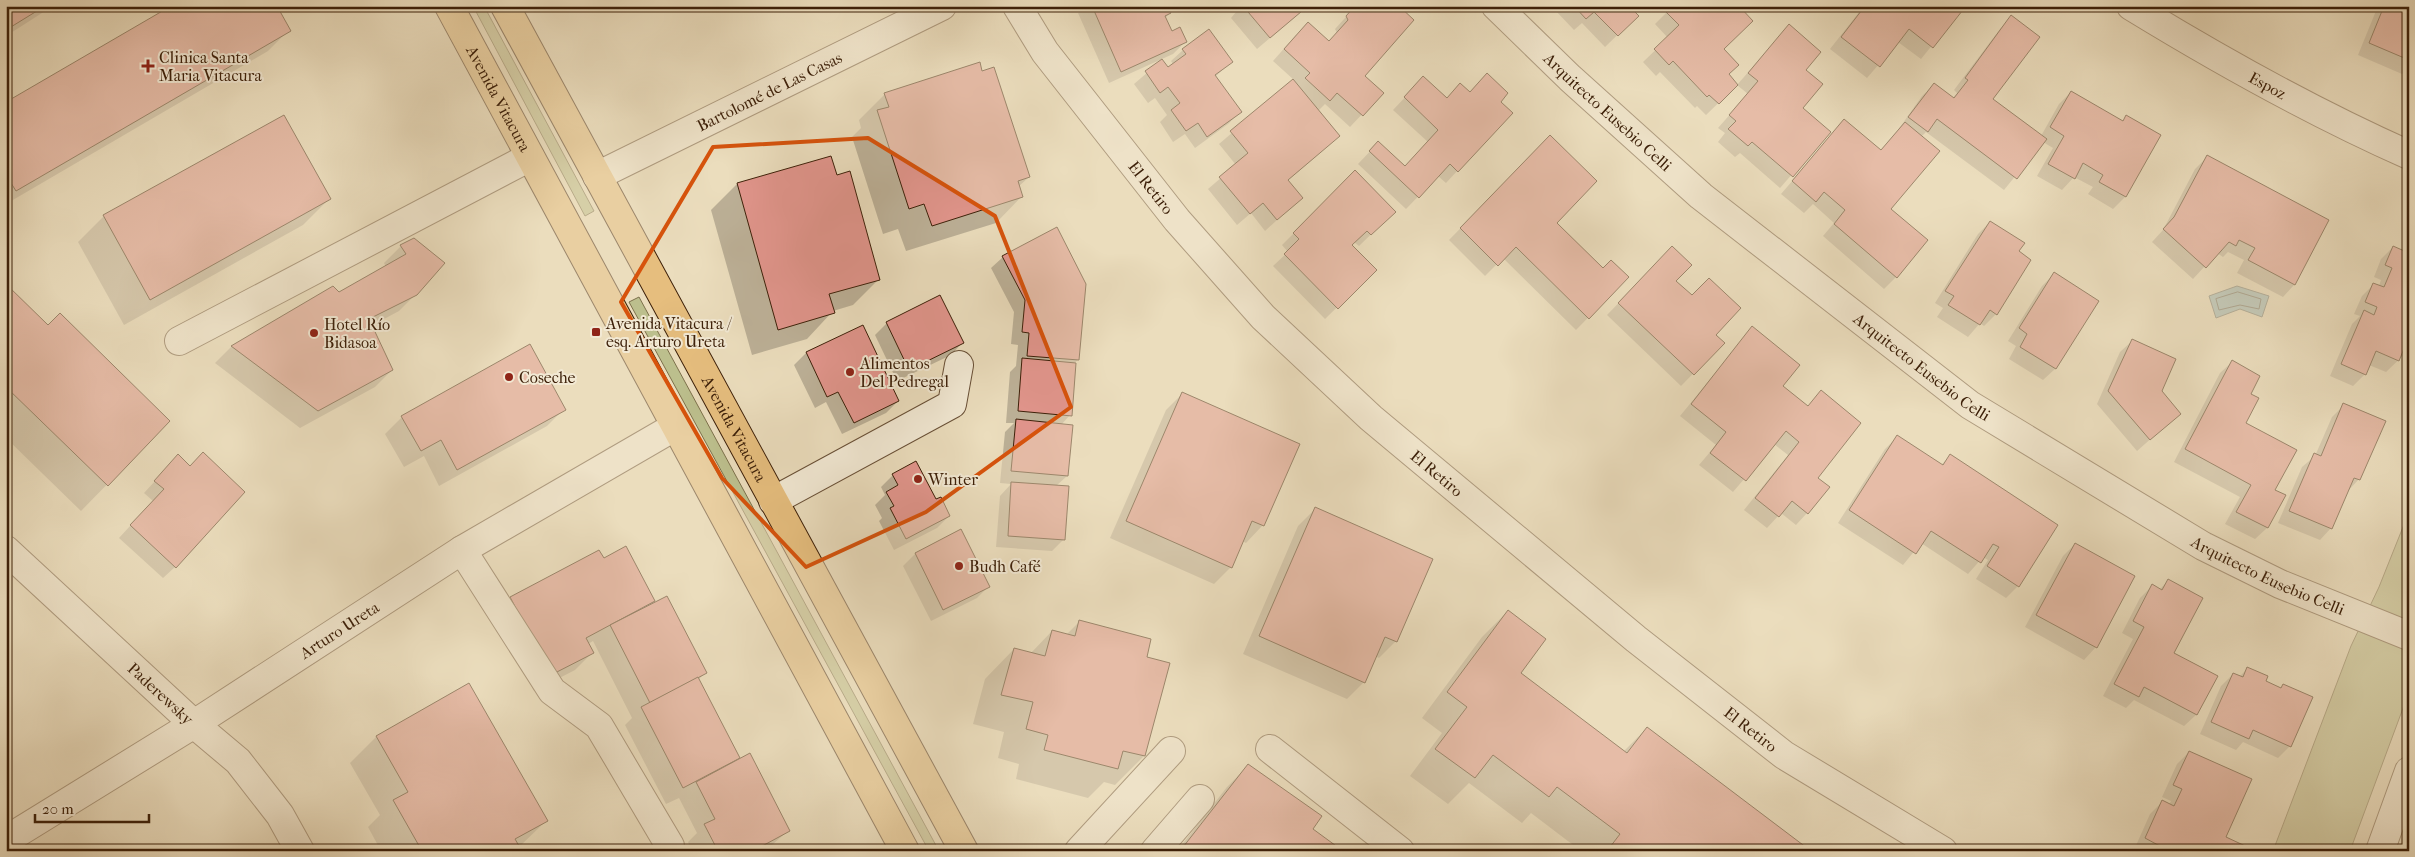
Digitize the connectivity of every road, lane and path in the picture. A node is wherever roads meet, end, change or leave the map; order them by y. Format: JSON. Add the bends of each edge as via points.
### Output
{"nodes":[{"id":1,"x":449,"y":6,"type":"edge"},
{"id":2,"x":505,"y":6,"type":"edge"},
{"id":3,"x":942,"y":6,"type":"edge"},
{"id":4,"x":1017,"y":6,"type":"edge"},
{"id":5,"x":1496,"y":6,"type":"edge"},
{"id":6,"x":2131,"y":6,"type":"edge"},
{"id":7,"x":2409,"y":155,"type":"edge"},
{"id":8,"x":530,"y":157,"type":"junction"},
{"id":9,"x":597,"y":176,"type":"junction"},
{"id":10,"x":178,"y":341,"type":"dead end"},
{"id":11,"x":959,"y":365,"type":"dead end"},
{"id":12,"x":676,"y":426,"type":"junction"},
{"id":13,"x":773,"y":501,"type":"junction"},
{"id":14,"x":6,"y":550,"type":"edge"},
{"id":15,"x":462,"y":550,"type":"junction"},
{"id":16,"x":2409,"y":636,"type":"edge"},
{"id":17,"x":194,"y":724,"type":"junction"},
{"id":18,"x":1270,"y":749,"type":"dead end"},
{"id":19,"x":1170,"y":751,"type":"dead end"},
{"id":20,"x":2409,"y":772,"type":"edge"},
{"id":21,"x":1200,"y":799,"type":"dead end"},
{"id":22,"x":6,"y":840,"type":"edge"},
{"id":23,"x":670,"y":846,"type":"dead end"},
{"id":24,"x":300,"y":851,"type":"edge"},
{"id":25,"x":905,"y":851,"type":"edge"},
{"id":26,"x":964,"y":851,"type":"edge"},
{"id":27,"x":1079,"y":851,"type":"edge"},
{"id":28,"x":1155,"y":851,"type":"edge"},
{"id":29,"x":1400,"y":851,"type":"edge"},
{"id":30,"x":1942,"y":851,"type":"edge"},
{"id":31,"x":2380,"y":851,"type":"edge"}],
"edges":[{"from":1,"to":8,"type":"main road","name":"Avenida Vitacura"},
{"from":2,"to":9,"type":"main road","name":"Avenida Vitacura"},
{"from":3,"to":9,"type":"street","name":"Bartolomé de Las Casas"},
{"from":4,"to":30,"type":"street","name":"El Retiro","via":[[1045,52],[1177,220],[1262,317],[1371,418],[1636,639],[1784,755]]},
{"from":5,"to":16,"type":"street","name":"Arquitecto Eusebio Celli","via":[[1570,78],[1701,196],[1970,405],[2203,546],[2280,584]]},
{"from":6,"to":7,"type":"street","name":"Espoz","via":[[2280,94]]},
{"from":8,"to":10,"type":"street"},
{"from":8,"to":12,"type":"main road","name":"Avenida Vitacura"},
{"from":9,"to":13,"type":"main road","name":"Avenida Vitacura"},
{"from":11,"to":13,"type":"street","via":[[952,404]]},
{"from":12,"to":15,"type":"street","name":"Arturo Ureta"},
{"from":12,"to":25,"type":"main road","name":"Avenida Vitacura"},
{"from":13,"to":26,"type":"main road","name":"Avenida Vitacura"},
{"from":14,"to":17,"type":"street","name":"Paderewsky"},
{"from":15,"to":17,"type":"street","name":"Arturo Ureta"},
{"from":15,"to":23,"type":"street","via":[[552,691],[599,726]]},
{"from":17,"to":22,"type":"street","name":"Arturo Ureta"},
{"from":17,"to":24,"type":"street","name":"Paderewsky","via":[[238,761],[280,815]]},
{"from":18,"to":29,"type":"street"},
{"from":19,"to":27,"type":"street"},
{"from":20,"to":31,"type":"street"},
{"from":21,"to":28,"type":"street"}]}
